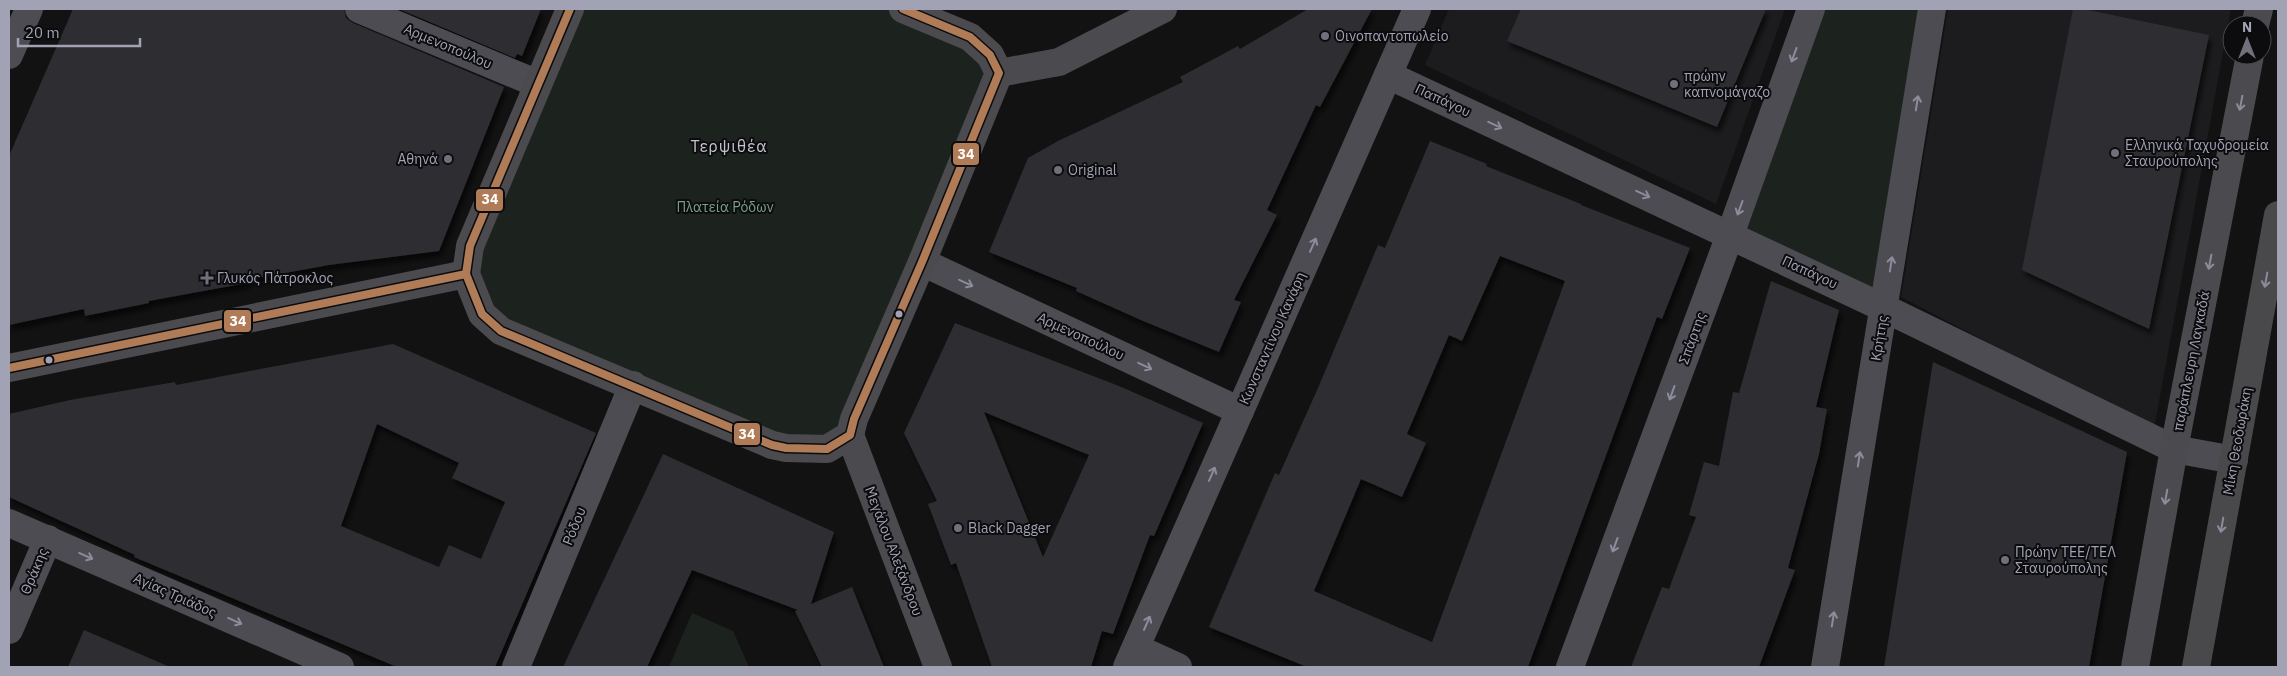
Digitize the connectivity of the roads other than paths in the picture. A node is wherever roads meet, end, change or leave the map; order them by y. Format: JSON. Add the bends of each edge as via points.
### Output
{"nodes":[{"id":1,"x":29,"y":9,"type":"edge"},
{"id":2,"x":359,"y":9,"type":"edge"},
{"id":3,"x":570,"y":9,"type":"edge"},
{"id":4,"x":903,"y":9,"type":"edge"},
{"id":5,"x":1163,"y":9,"type":"edge"},
{"id":6,"x":1417,"y":9,"type":"edge"},
{"id":7,"x":1811,"y":9,"type":"edge"},
{"id":8,"x":1932,"y":9,"type":"edge"},
{"id":9,"x":9,"y":55,"type":"edge"},
{"id":10,"x":2248,"y":65,"type":"edge"},
{"id":11,"x":999,"y":73,"type":"junction"},
{"id":12,"x":1388,"y":75,"type":"junction"},
{"id":13,"x":538,"y":84,"type":"junction"},
{"id":14,"x":2278,"y":215,"type":"edge"},
{"id":15,"x":1730,"y":235,"type":"junction"},
{"id":16,"x":922,"y":262,"type":"junction"},
{"id":17,"x":466,"y":274,"type":"junction"},
{"id":18,"x":1884,"y":308,"type":"junction"},
{"id":19,"x":9,"y":368,"type":"edge"},
{"id":20,"x":633,"y":385,"type":"junction"},
{"id":21,"x":1240,"y":411,"type":"junction"},
{"id":22,"x":850,"y":435,"type":"junction"},
{"id":23,"x":2174,"y":449,"type":"junction"},
{"id":24,"x":2234,"y":460,"type":"junction"},
{"id":25,"x":9,"y":523,"type":"edge"},
{"id":26,"x":48,"y":539,"type":"junction"},
{"id":27,"x":9,"y":630,"type":"edge"},
{"id":28,"x":1132,"y":658,"type":"edge"},
{"id":29,"x":340,"y":667,"type":"edge"},
{"id":30,"x":516,"y":667,"type":"edge"},
{"id":31,"x":938,"y":667,"type":"edge"},
{"id":32,"x":1178,"y":667,"type":"edge"},
{"id":33,"x":1570,"y":667,"type":"edge"},
{"id":34,"x":1825,"y":667,"type":"edge"},
{"id":35,"x":2135,"y":667,"type":"edge"},
{"id":36,"x":2196,"y":667,"type":"edge"}],
"edges":[{"from":1,"to":9,"type":"street"},
{"from":2,"to":13,"type":"street","name":"Αρμενοπούλου"},
{"from":3,"to":13,"type":"street"},
{"from":4,"to":11,"type":"street","via":[[970,37],[990,55]]},
{"from":5,"to":11,"type":"street","via":[[1059,62]]},
{"from":6,"to":12,"type":"street","name":"Κωνσταντίνου Κανάρη"},
{"from":7,"to":15,"type":"street","name":"Σπάρτης","one_way":true},
{"from":18,"to":8,"type":"street","name":"Κρήτης","one_way":true},
{"from":10,"to":23,"type":"street","name":"παράπλευρη Λαγκαδά","one_way":true},
{"from":11,"to":16,"type":"street"},
{"from":12,"to":15,"type":"street","name":"Παπάγου","one_way":true},
{"from":21,"to":12,"type":"street","name":"Κωνσταντίνου Κανάρη","one_way":true},
{"from":13,"to":17,"type":"street","via":[[470,246]]},
{"from":14,"to":24,"type":"highway","name":"Μίκη Θεοδωράκη","one_way":true},
{"from":15,"to":18,"type":"street","name":"Παπάγου"},
{"from":15,"to":33,"type":"street","name":"Σπάρτης","one_way":true},
{"from":16,"to":21,"type":"street","name":"Αρμενοπούλου","one_way":true},
{"from":16,"to":22,"type":"street","via":[[886,340]]},
{"from":17,"to":19,"type":"street"},
{"from":17,"to":20,"type":"street","via":[[482,314],[494,326]]},
{"from":18,"to":23,"type":"street","name":"Παπάγου"},
{"from":34,"to":18,"type":"street","name":"Κρήτης","one_way":true},
{"from":20,"to":22,"type":"street","via":[[778,447],[827,449]]},
{"from":20,"to":30,"type":"street","name":"Ρόδου"},
{"from":28,"to":21,"type":"street","name":"Κωνσταντίνου Κανάρη","one_way":true},
{"from":22,"to":31,"type":"street","name":"Μεγάλου Αλεξάνδρου"},
{"from":23,"to":24,"type":"street","name":"Παπάγου"},
{"from":23,"to":35,"type":"street","name":"παράπλευρη Λαγκαδά","one_way":true},
{"from":24,"to":36,"type":"highway","name":"Μίκη Θεοδωράκη","one_way":true},
{"from":25,"to":26,"type":"street","name":"Αγίας Τριάδος"},
{"from":26,"to":27,"type":"street","name":"Θράκης"},
{"from":26,"to":29,"type":"street","name":"Αγίας Τριάδος","one_way":true},
{"from":28,"to":32,"type":"street"}]}
